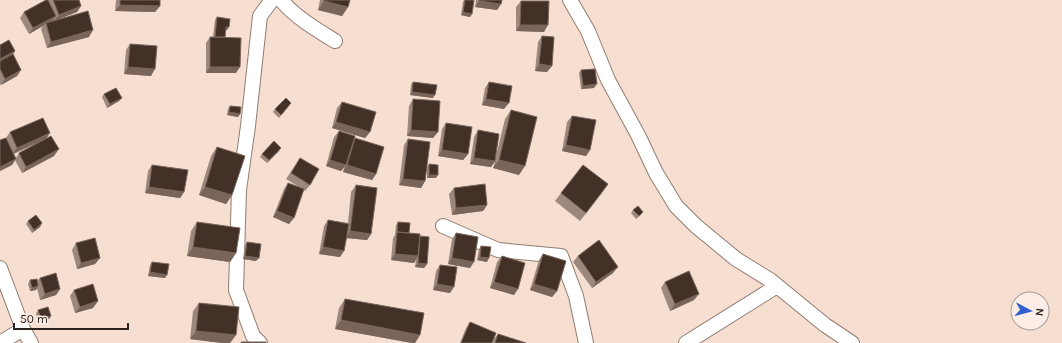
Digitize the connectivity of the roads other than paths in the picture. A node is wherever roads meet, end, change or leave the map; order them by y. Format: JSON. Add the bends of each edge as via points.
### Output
{"nodes":[{"id":1,"x":272,"y":0,"type":"edge"},
{"id":2,"x":281,"y":0,"type":"edge"},
{"id":3,"x":570,"y":0,"type":"edge"},
{"id":4,"x":336,"y":41,"type":"dead end"},
{"id":5,"x":443,"y":226,"type":"dead end"},
{"id":6,"x":0,"y":268,"type":"edge"},
{"id":7,"x":777,"y":286,"type":"junction"},
{"id":8,"x":24,"y":330,"type":"junction"},
{"id":9,"x":0,"y":343,"type":"edge"},
{"id":10,"x":31,"y":343,"type":"edge"},
{"id":11,"x":260,"y":343,"type":"edge"},
{"id":12,"x":586,"y":343,"type":"edge"},
{"id":13,"x":686,"y":343,"type":"edge"},
{"id":14,"x":852,"y":343,"type":"edge"}],
"edges":[{"from":1,"to":11,"type":"street","via":[[260,16],[239,190],[236,290],[253,336]]},
{"from":2,"to":4,"type":"street"},
{"from":3,"to":7,"type":"street","via":[[588,31],[608,80],[676,206],[736,259]]},
{"from":5,"to":12,"type":"street","via":[[498,250],[560,256],[576,296]]},
{"from":6,"to":8,"type":"street"},
{"from":7,"to":13,"type":"street"},
{"from":7,"to":14,"type":"street","via":[[825,325]]},
{"from":8,"to":9,"type":"street"},
{"from":8,"to":10,"type":"street"}]}
